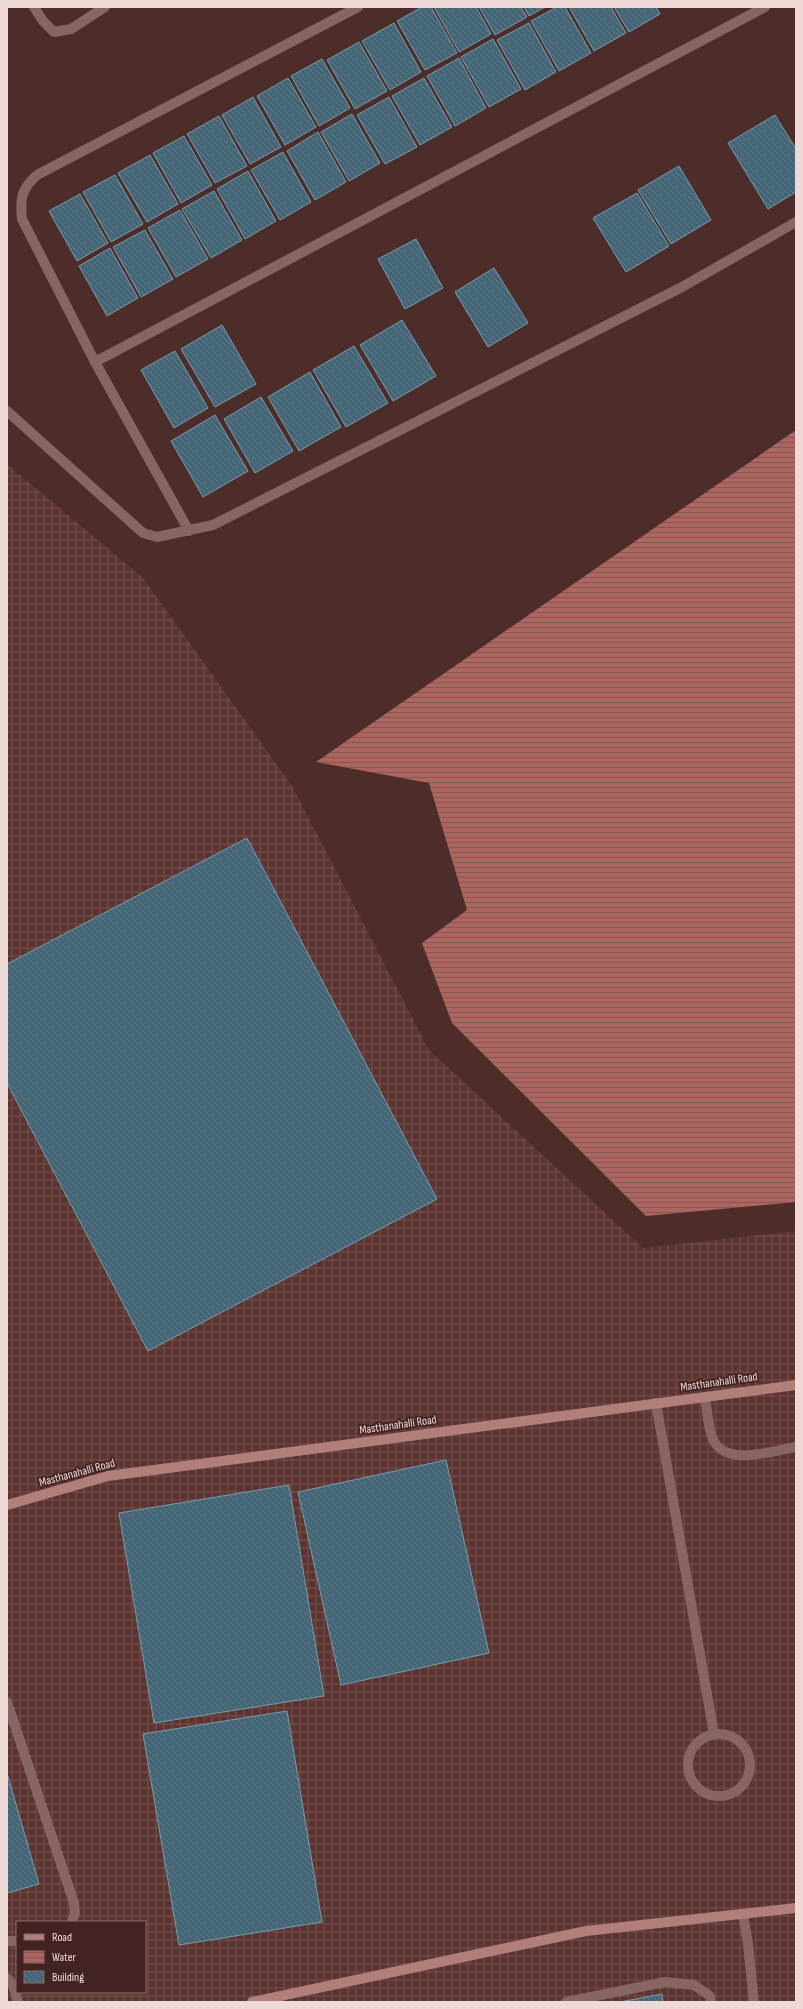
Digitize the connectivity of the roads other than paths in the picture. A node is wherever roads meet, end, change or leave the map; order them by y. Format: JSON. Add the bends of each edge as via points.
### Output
{"nodes":[{"id":1,"x":34,"y":7,"type":"edge"},
{"id":2,"x":105,"y":7,"type":"edge"},
{"id":3,"x":358,"y":7,"type":"edge"},
{"id":4,"x":765,"y":7,"type":"edge"},
{"id":5,"x":796,"y":222,"type":"edge"},
{"id":6,"x":95,"y":362,"type":"junction"},
{"id":7,"x":7,"y":411,"type":"edge"},
{"id":8,"x":189,"y":531,"type":"junction"},
{"id":9,"x":796,"y":1385,"type":"edge"},
{"id":10,"x":704,"y":1397,"type":"junction"},
{"id":11,"x":656,"y":1403,"type":"junction"},
{"id":12,"x":796,"y":1446,"type":"edge"},
{"id":13,"x":7,"y":1505,"type":"edge"},
{"id":14,"x":7,"y":1702,"type":"edge"},
{"id":15,"x":714,"y":1734,"type":"junction"},
{"id":16,"x":796,"y":1908,"type":"edge"},
{"id":17,"x":743,"y":1914,"type":"junction"},
{"id":18,"x":72,"y":1921,"type":"edge"},
{"id":19,"x":7,"y":1978,"type":"edge"},
{"id":20,"x":18,"y":2002,"type":"edge"},
{"id":21,"x":252,"y":2002,"type":"edge"},
{"id":22,"x":566,"y":2002,"type":"edge"},
{"id":23,"x":711,"y":2002,"type":"edge"},
{"id":24,"x":754,"y":2002,"type":"edge"}],
"edges":[{"from":1,"to":2,"type":"street","via":[[54,32],[71,29]]},
{"from":3,"to":6,"type":"street","via":[[37,175],[27,184],[21,201],[22,219]]},
{"from":4,"to":6,"type":"street"},
{"from":5,"to":8,"type":"street","via":[[675,290],[213,525]]},
{"from":6,"to":8,"type":"street"},
{"from":7,"to":8,"type":"street","via":[[143,533],[157,537]]},
{"from":9,"to":10,"type":"street","name":"Masthanahalli Road"},
{"from":10,"to":11,"type":"street","name":"Masthanahalli Road"},
{"from":10,"to":12,"type":"street","via":[[712,1437],[722,1451],[738,1456]]},
{"from":11,"to":13,"type":"street","name":"Masthanahalli Road","via":[[108,1476]]},
{"from":11,"to":15,"type":"street"},
{"from":14,"to":18,"type":"street","via":[[74,1903],[76,1913]]},
{"from":15,"to":15,"type":"street","via":[[733,1738],[746,1752],[749,1771],[740,1788],[732,1794],[711,1796],[701,1791],[689,1774],[690,1753],[700,1741]]},
{"from":16,"to":17,"type":"street"},
{"from":17,"to":21,"type":"street","via":[[586,1931]]},
{"from":17,"to":24,"type":"street"},
{"from":19,"to":20,"type":"street","via":[[13,1984]]},
{"from":22,"to":23,"type":"street","via":[[665,1982],[694,1985],[710,1996]]}]}
